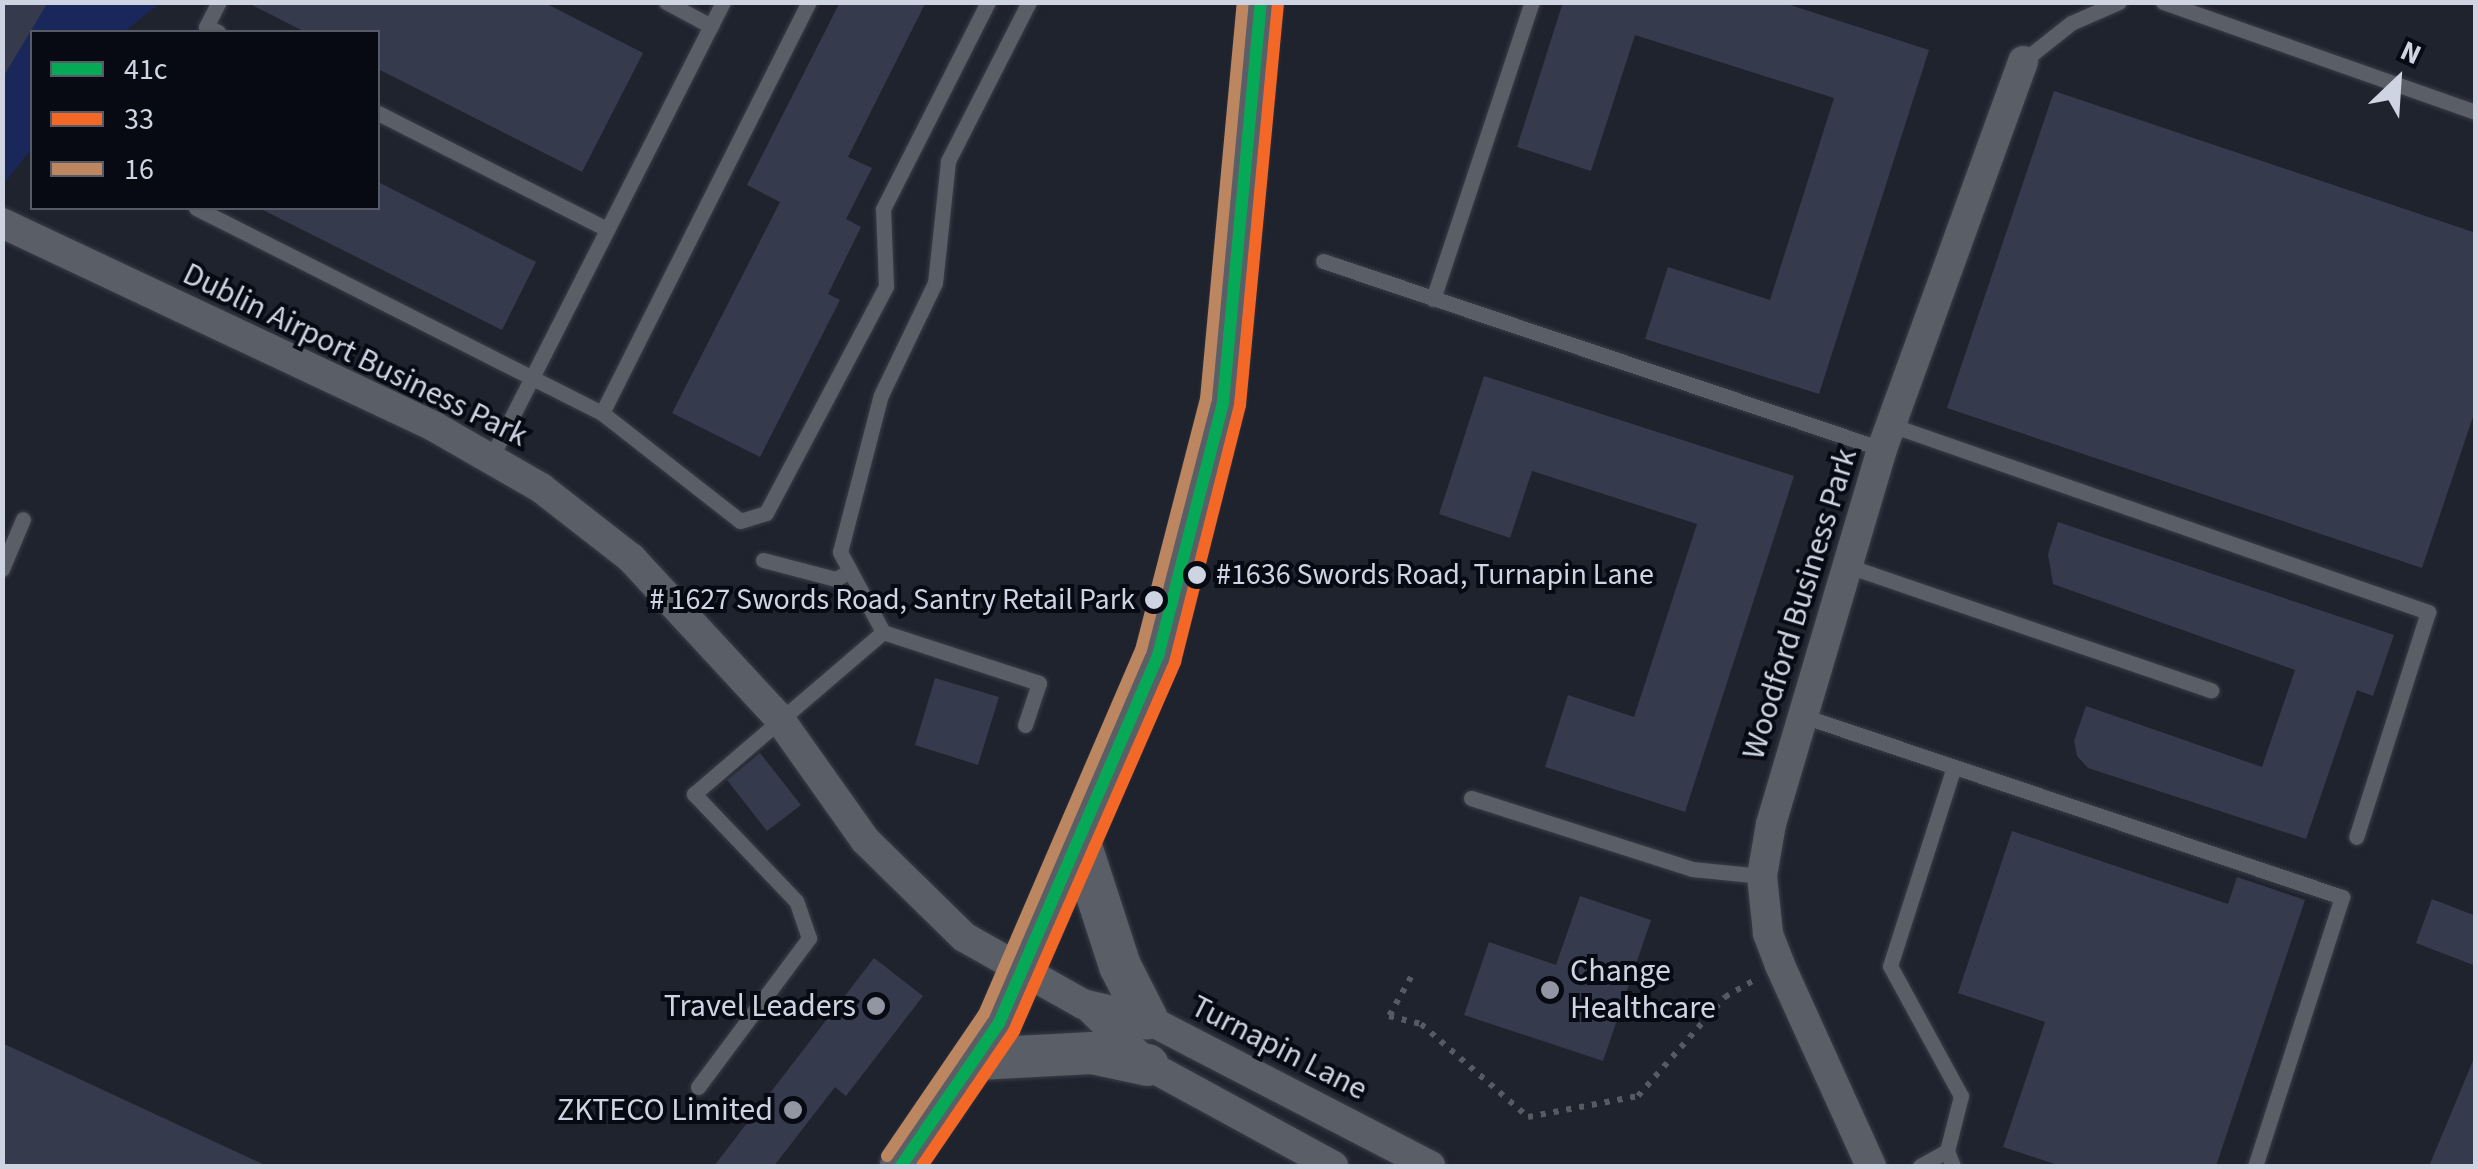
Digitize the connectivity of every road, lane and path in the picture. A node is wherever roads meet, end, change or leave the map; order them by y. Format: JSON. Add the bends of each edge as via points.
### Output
{"nodes":[{"id":1,"x":219,"y":2,"type":"edge"},
{"id":2,"x":666,"y":2,"type":"edge"},
{"id":3,"x":723,"y":2,"type":"edge"},
{"id":4,"x":809,"y":2,"type":"edge"},
{"id":5,"x":988,"y":2,"type":"edge"},
{"id":6,"x":1029,"y":2,"type":"edge"},
{"id":7,"x":1261,"y":2,"type":"edge"},
{"id":8,"x":1532,"y":2,"type":"edge"},
{"id":9,"x":2120,"y":2,"type":"edge"},
{"id":10,"x":2163,"y":2,"type":"edge"},
{"id":11,"x":712,"y":26,"type":"junction"},
{"id":12,"x":213,"y":30,"type":"edge"},
{"id":13,"x":2023,"y":61,"type":"joint"},
{"id":14,"x":2476,"y":112,"type":"edge"},
{"id":15,"x":380,"y":114,"type":"edge"},
{"id":16,"x":200,"y":210,"type":"edge"},
{"id":17,"x":2,"y":224,"type":"edge"},
{"id":18,"x":607,"y":229,"type":"junction"},
{"id":19,"x":1323,"y":261,"type":"dead end"},
{"id":20,"x":1434,"y":299,"type":"junction"},
{"id":21,"x":530,"y":381,"type":"junction"},
{"id":22,"x":602,"y":413,"type":"junction"},
{"id":23,"x":1887,"y":437,"type":"junction"},
{"id":24,"x":490,"y":458,"type":"junction"},
{"id":25,"x":23,"y":519,"type":"dead end"},
{"id":26,"x":764,"y":560,"type":"dead end"},
{"id":27,"x":1848,"y":566,"type":"junction"},
{"id":28,"x":2,"y":569,"type":"edge"},
{"id":29,"x":850,"y":571,"type":"junction"},
{"id":30,"x":883,"y":632,"type":"junction"},
{"id":31,"x":2211,"y":690,"type":"dead end"},
{"id":32,"x":1803,"y":716,"type":"junction"},
{"id":33,"x":778,"y":717,"type":"junction"},
{"id":34,"x":1025,"y":725,"type":"dead end"},
{"id":35,"x":1954,"y":767,"type":"junction"},
{"id":36,"x":1471,"y":798,"type":"dead end"},
{"id":37,"x":2356,"y":837,"type":"dead end"},
{"id":38,"x":1081,"y":846,"type":"junction"},
{"id":39,"x":1762,"y":876,"type":"junction"},
{"id":40,"x":1780,"y":965,"type":"junction"},
{"id":41,"x":1024,"y":971,"type":"junction"},
{"id":42,"x":1411,"y":977,"type":"dead end"},
{"id":43,"x":1089,"y":1007,"type":"junction"},
{"id":44,"x":1147,"y":1020,"type":"junction"},
{"id":45,"x":978,"y":1059,"type":"junction"},
{"id":46,"x":1148,"y":1065,"type":"junction"},
{"id":47,"x":698,"y":1087,"type":"dead end"},
{"id":48,"x":1950,"y":1159,"type":"edge"},
{"id":49,"x":900,"y":1166,"type":"edge"},
{"id":50,"x":1333,"y":1166,"type":"edge"},
{"id":51,"x":1430,"y":1166,"type":"edge"},
{"id":52,"x":1870,"y":1166,"type":"edge"},
{"id":53,"x":1920,"y":1166,"type":"edge"},
{"id":54,"x":2254,"y":1166,"type":"edge"}],
"edges":[{"from":1,"to":12,"type":"lane","via":[[206,27]]},
{"from":2,"to":11,"type":"lane"},
{"from":3,"to":11,"type":"lane"},
{"from":4,"to":22,"type":"lane"},
{"from":5,"to":22,"type":"lane","via":[[883,209],[886,286],[766,513],[740,521]]},
{"from":6,"to":29,"type":"lane","via":[[948,161],[935,284],[880,395],[840,552]]},
{"from":7,"to":38,"type":"main road","via":[[1223,402],[1158,656]]},
{"from":8,"to":20,"type":"lane"},
{"from":9,"to":13,"type":"lane","via":[[2071,23]]},
{"from":10,"to":14,"type":"lane"},
{"from":11,"to":18,"type":"lane"},
{"from":13,"to":23,"type":"street","name":"Woodford Business Park"},
{"from":15,"to":18,"type":"lane"},
{"from":16,"to":21,"type":"lane"},
{"from":17,"to":24,"type":"street","name":"Dublin Airport Business Park"},
{"from":18,"to":21,"type":"lane"},
{"from":19,"to":20,"type":"lane"},
{"from":20,"to":23,"type":"lane"},
{"from":21,"to":22,"type":"lane"},
{"from":21,"to":24,"type":"lane"},
{"from":23,"to":27,"type":"street","name":"Woodford Business Park"},
{"from":23,"to":37,"type":"lane","via":[[2428,612]]},
{"from":24,"to":33,"type":"street","name":"Dublin Airport Business Park","via":[[631,558]]},
{"from":25,"to":28,"type":"lane"},
{"from":26,"to":29,"type":"lane","via":[[836,580]]},
{"from":27,"to":31,"type":"lane"},
{"from":27,"to":32,"type":"street","name":"Woodford Business Park"},
{"from":29,"to":30,"type":"lane"},
{"from":30,"to":33,"type":"lane"},
{"from":30,"to":34,"type":"lane","via":[[1039,683]]},
{"from":32,"to":35,"type":"lane"},
{"from":32,"to":39,"type":"street","name":"Woodford Business Park"},
{"from":33,"to":41,"type":"street","name":"Dublin Airport Business Park","via":[[865,840],[916,897],[964,937]]},
{"from":33,"to":47,"type":"lane","via":[[694,794],[796,902],[809,938]]},
{"from":35,"to":48,"type":"lane","via":[[1890,966],[1962,1096]]},
{"from":35,"to":54,"type":"lane","via":[[2342,898]]},
{"from":36,"to":39,"type":"lane","via":[[1692,869]]},
{"from":38,"to":41,"type":"main road"},
{"from":38,"to":44,"type":"main road","via":[[1120,966]]},
{"from":39,"to":40,"type":"street","name":"Woodford Business Park","via":[[1768,933]]},
{"from":40,"to":42,"type":"path","via":[[1726,997],[1638,1096],[1528,1117],[1421,1024],[1389,1016]]},
{"from":40,"to":52,"type":"street","name":"Woodford Business Park"},
{"from":41,"to":43,"type":"street","name":"Turnapin Lane"},
{"from":41,"to":45,"type":"main road"},
{"from":43,"to":44,"type":"street","name":"Turnapin Lane"},
{"from":43,"to":46,"type":"street","name":"Turnapin Lane"},
{"from":44,"to":51,"type":"street","name":"Turnapin Lane"},
{"from":45,"to":46,"type":"main road","via":[[1092,1053]]},
{"from":45,"to":49,"type":"main road"},
{"from":46,"to":50,"type":"street","name":"Turnapin Lane"},
{"from":48,"to":53,"type":"lane"}]}
